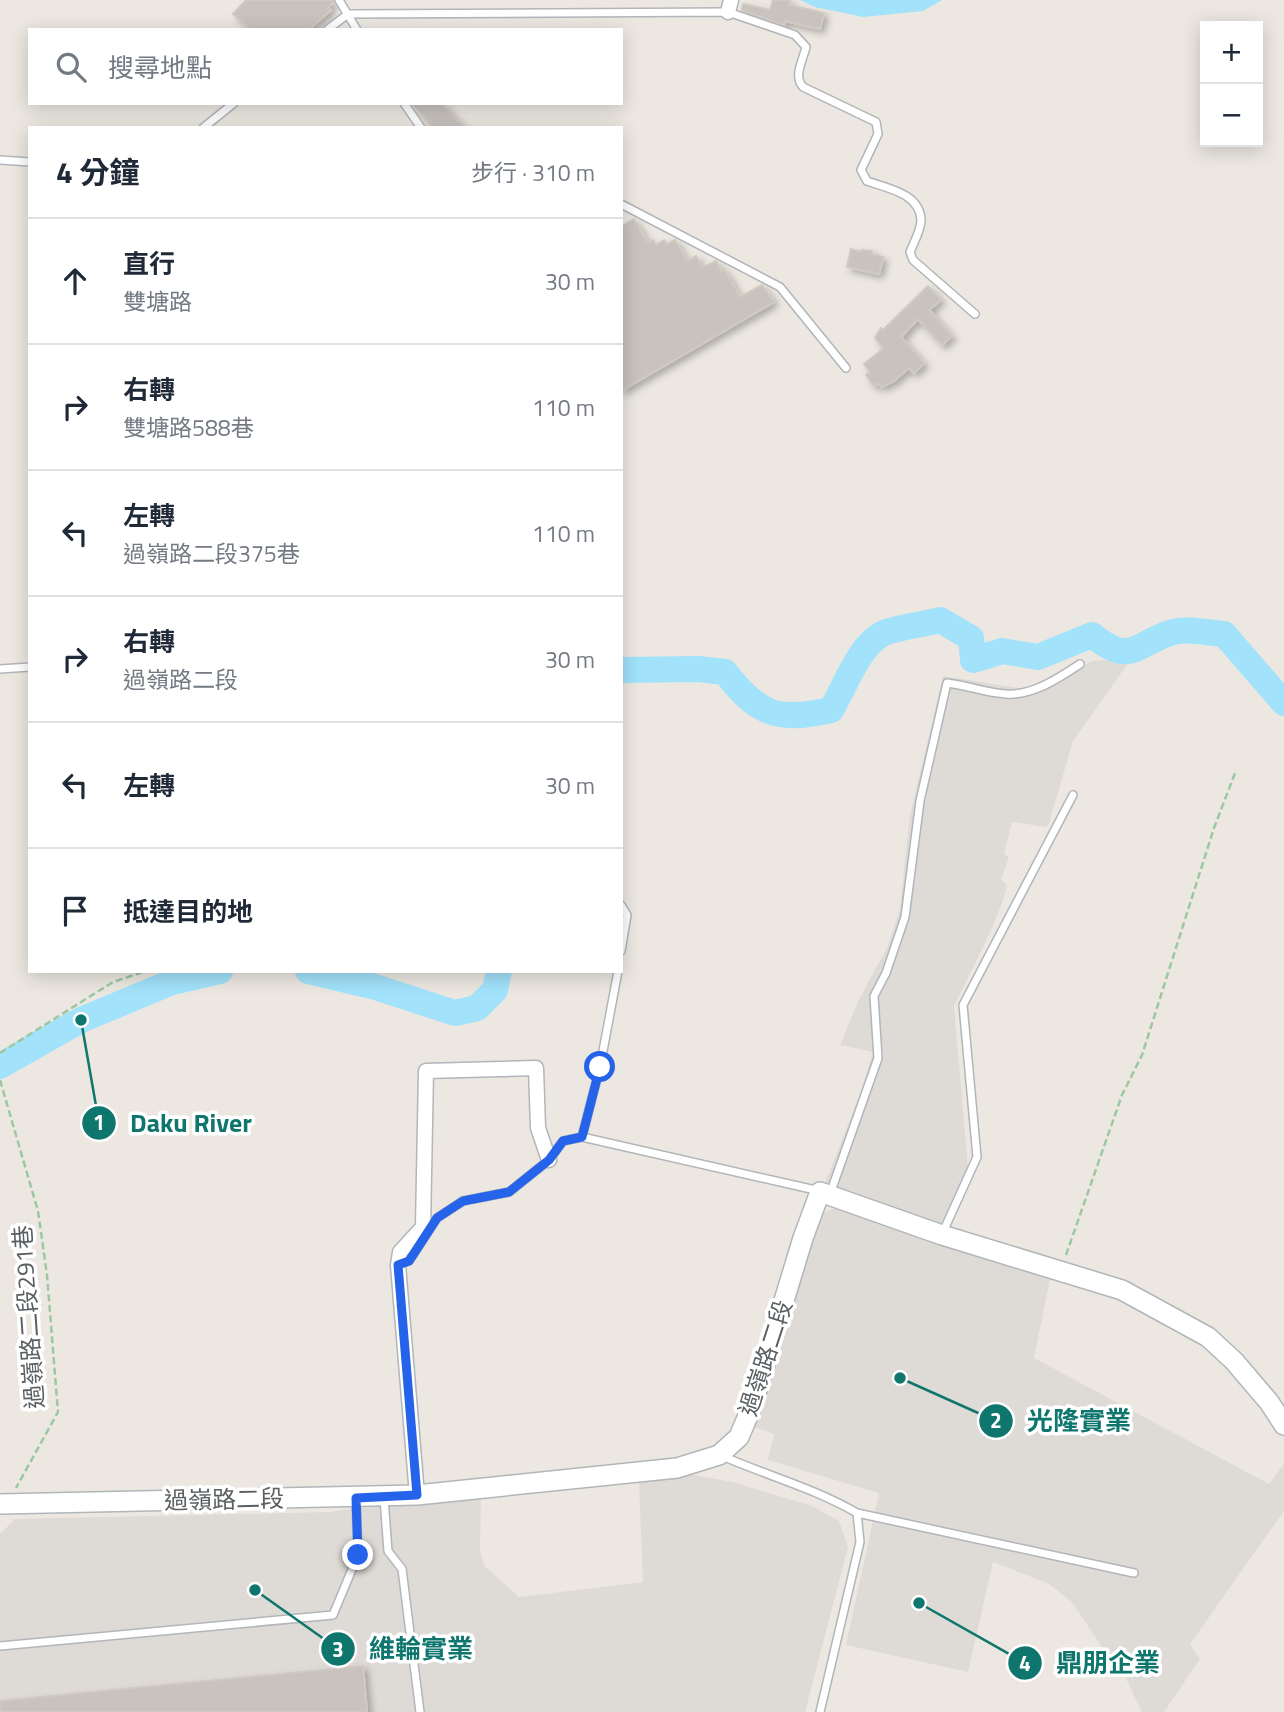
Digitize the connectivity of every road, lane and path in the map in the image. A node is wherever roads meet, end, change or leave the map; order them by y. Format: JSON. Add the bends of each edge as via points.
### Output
{"nodes":[{"id":1,"x":339,"y":0,"type":"edge"},
{"id":2,"x":729,"y":6,"type":"edge"},
{"id":3,"x":348,"y":14,"type":"junction"},
{"id":4,"x":330,"y":28,"type":"edge"},
{"id":5,"x":356,"y":28,"type":"edge"},
{"id":6,"x":232,"y":105,"type":"edge"},
{"id":7,"x":405,"y":105,"type":"edge"},
{"id":8,"x":205,"y":126,"type":"edge"},
{"id":9,"x":420,"y":126,"type":"edge"},
{"id":10,"x":0,"y":160,"type":"edge"},
{"id":11,"x":28,"y":162,"type":"edge"},
{"id":12,"x":623,"y":205,"type":"edge"},
{"id":13,"x":975,"y":314,"type":"dead end"},
{"id":14,"x":846,"y":368,"type":"dead end"},
{"id":15,"x":1080,"y":664,"type":"dead end"},
{"id":16,"x":28,"y":667,"type":"edge"},
{"id":17,"x":0,"y":669,"type":"edge"},
{"id":18,"x":1235,"y":773,"type":"dead end"},
{"id":19,"x":1073,"y":795,"type":"dead end"},
{"id":20,"x":623,"y":908,"type":"edge"},
{"id":21,"x":623,"y":939,"type":"edge"},
{"id":22,"x":140,"y":973,"type":"edge"},
{"id":23,"x":618,"y":973,"type":"edge"},
{"id":24,"x":0,"y":1053,"type":"edge"},
{"id":25,"x":0,"y":1080,"type":"edge"},
{"id":26,"x":582,"y":1137,"type":"junction"},
{"id":27,"x":549,"y":1160,"type":"junction"},
{"id":28,"x":825,"y":1193,"type":"junction"},
{"id":29,"x":942,"y":1235,"type":"junction"},
{"id":30,"x":398,"y":1265,"type":"junction"},
{"id":31,"x":1061,"y":1270,"type":"junction"},
{"id":32,"x":1284,"y":1425,"type":"edge"},
{"id":33,"x":719,"y":1455,"type":"junction"},
{"id":34,"x":417,"y":1495,"type":"junction"},
{"id":35,"x":384,"y":1497,"type":"junction"},
{"id":36,"x":356,"y":1498,"type":"junction"},
{"id":37,"x":4,"y":1506,"type":"edge"},
{"id":38,"x":857,"y":1513,"type":"junction"},
{"id":39,"x":1134,"y":1573,"type":"dead end"},
{"id":40,"x":0,"y":1646,"type":"edge"},
{"id":41,"x":420,"y":1712,"type":"edge"},
{"id":42,"x":820,"y":1712,"type":"edge"}],
"edges":[{"from":1,"to":3,"type":"lane"},
{"from":2,"to":3,"type":"lane"},
{"from":2,"to":13,"type":"lane","via":[[796,35],[806,47],[798,76],[803,87],[876,122],[878,134],[861,170],[863,177],[905,193],[921,222],[910,252],[913,260]]},
{"from":3,"to":4,"type":"lane"},
{"from":3,"to":5,"type":"lane"},
{"from":6,"to":8,"type":"lane"},
{"from":7,"to":9,"type":"lane"},
{"from":10,"to":11,"type":"lane"},
{"from":12,"to":14,"type":"lane","via":[[780,286]]},
{"from":15,"to":28,"type":"lane","via":[[1028,692],[1015,694],[947,683],[920,801],[905,917],[874,996],[878,1058]]},
{"from":16,"to":17,"type":"lane"},
{"from":18,"to":31,"type":"path","via":[[1142,1055],[1122,1095]]},
{"from":19,"to":29,"type":"lane","via":[[963,1005],[977,1157]]},
{"from":20,"to":21,"type":"lane","via":[[627,915]]},
{"from":22,"to":24,"type":"path","via":[[113,982]]},
{"from":23,"to":26,"type":"lane"},
{"from":25,"to":37,"type":"path","name":"過嶺路二段291巷","via":[[38,1211],[58,1412]]},
{"from":26,"to":27,"type":"lane","via":[[563,1141]]},
{"from":26,"to":28,"type":"lane"},
{"from":27,"to":30,"type":"lane","via":[[509,1192],[454,1206],[437,1218],[409,1261]]},
{"from":27,"to":30,"type":"street","via":[[538,1128],[536,1068],[426,1071],[424,1227],[400,1252]]},
{"from":28,"to":29,"type":"street"},
{"from":28,"to":33,"type":"street","name":"過嶺路二段","via":[[803,1238],[752,1406],[739,1437]]},
{"from":29,"to":31,"type":"street"},
{"from":30,"to":34,"type":"street"},
{"from":31,"to":32,"type":"street","via":[[1122,1290],[1208,1338],[1234,1361]]},
{"from":33,"to":34,"type":"street","name":"過嶺路二段","via":[[677,1468]]},
{"from":33,"to":38,"type":"lane","via":[[829,1497]]},
{"from":34,"to":35,"type":"street","name":"過嶺路二段"},
{"from":35,"to":36,"type":"street","name":"過嶺路二段"},
{"from":35,"to":41,"type":"lane","via":[[388,1551],[402,1569]]},
{"from":36,"to":37,"type":"street","name":"過嶺路二段"},
{"from":36,"to":40,"type":"lane","via":[[358,1555],[333,1615]]},
{"from":38,"to":39,"type":"lane"},
{"from":38,"to":42,"type":"lane","via":[[860,1542]]}]}
